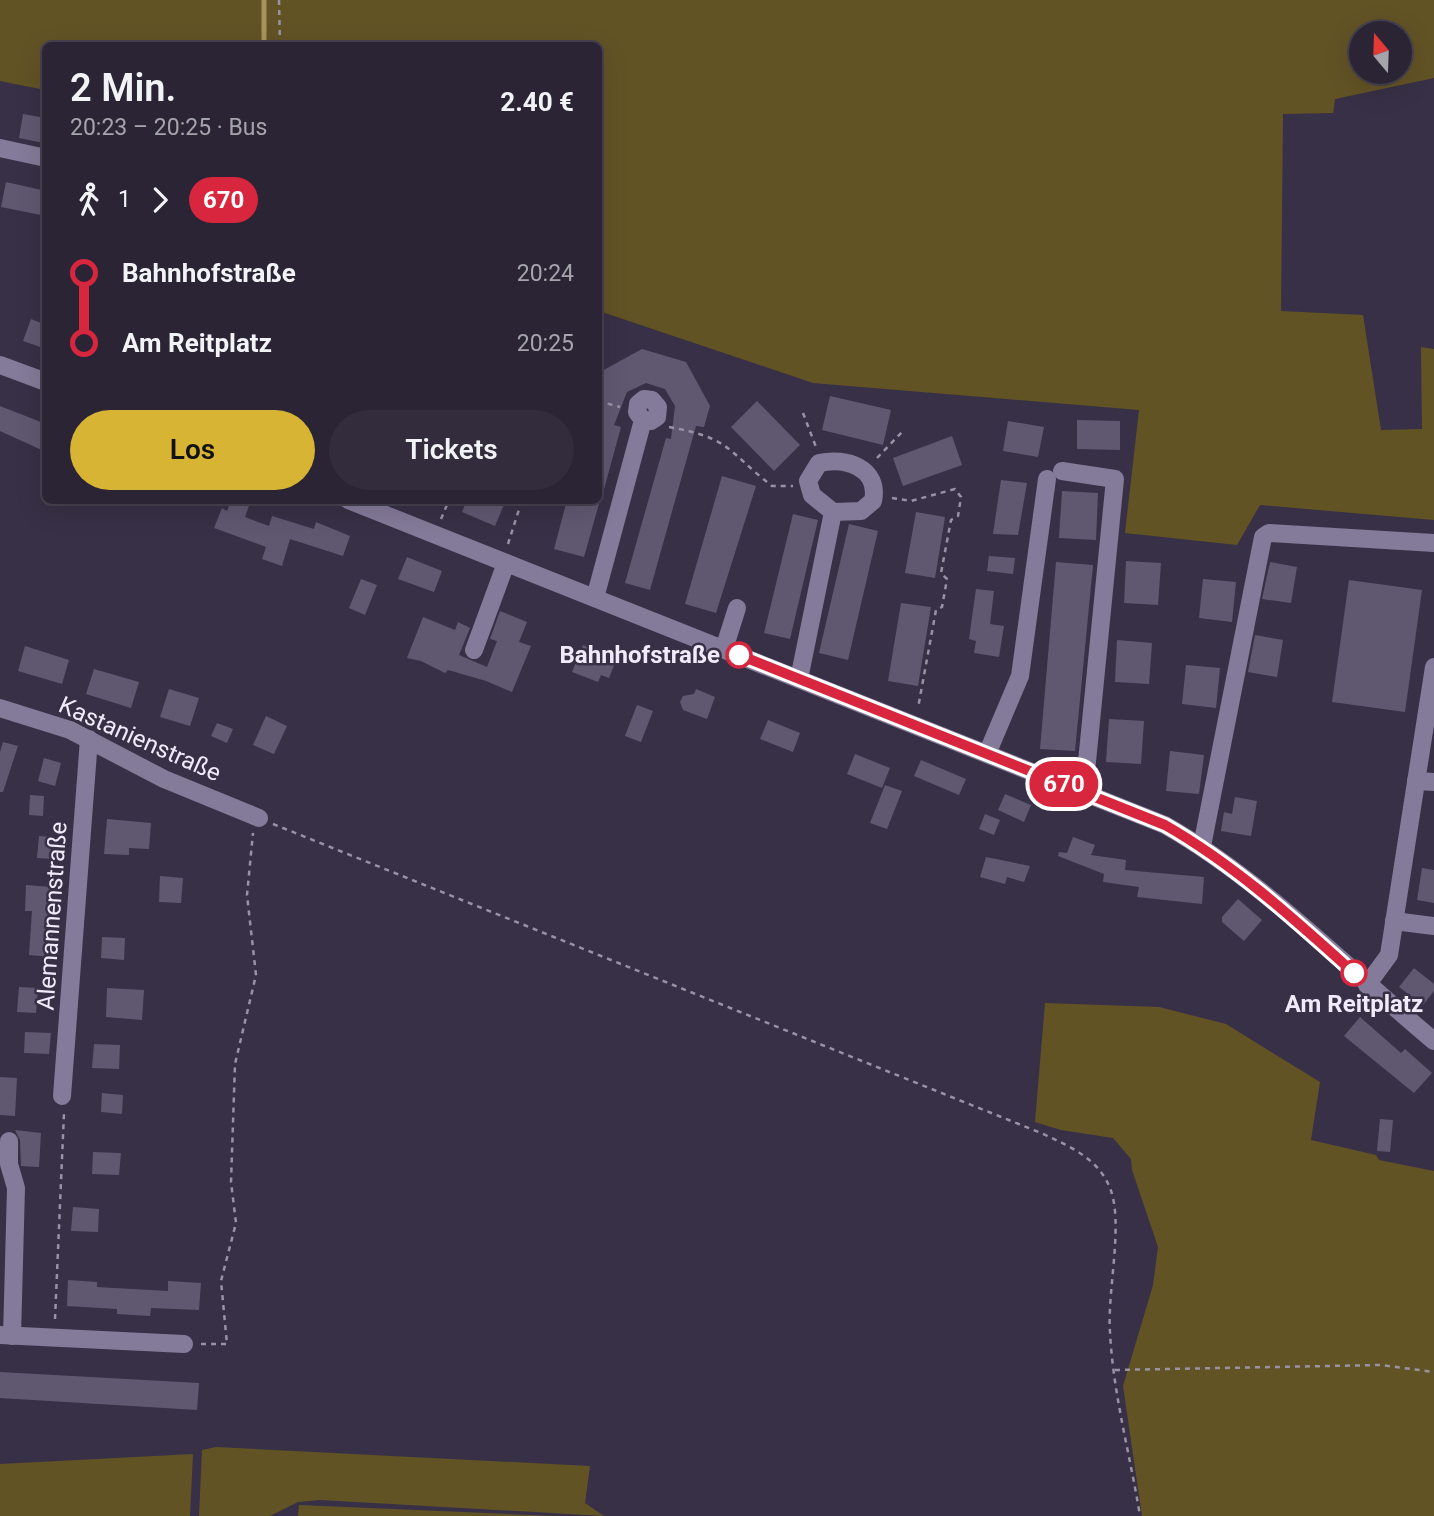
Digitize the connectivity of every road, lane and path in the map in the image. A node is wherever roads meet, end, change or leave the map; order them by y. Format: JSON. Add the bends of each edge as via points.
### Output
{"nodes":[{"id":1,"x":279,"y":0,"type":"edge"},
{"id":2,"x":280,"y":42,"type":"edge"},
{"id":3,"x":2,"y":154,"type":"edge"},
{"id":4,"x":42,"y":158,"type":"edge"},
{"id":5,"x":0,"y":365,"type":"edge"},
{"id":6,"x":42,"y":381,"type":"edge"},
{"id":7,"x":602,"y":402,"type":"edge"},
{"id":8,"x":803,"y":413,"type":"dead end"},
{"id":9,"x":646,"y":415,"type":"junction"},
{"id":10,"x":902,"y":432,"type":"dead end"},
{"id":11,"x":865,"y":471,"type":"junction"},
{"id":12,"x":809,"y":477,"type":"junction"},
{"id":13,"x":874,"y":497,"type":"junction"},
{"id":14,"x":369,"y":504,"type":"edge"},
{"id":15,"x":521,"y":504,"type":"edge"},
{"id":16,"x":833,"y":512,"type":"junction"},
{"id":17,"x":1434,"y":543,"type":"edge"},
{"id":18,"x":504,"y":563,"type":"junction"},
{"id":19,"x":596,"y":598,"type":"junction"},
{"id":20,"x":737,"y":608,"type":"dead end"},
{"id":21,"x":724,"y":649,"type":"junction"},
{"id":22,"x":474,"y":650,"type":"dead end"},
{"id":23,"x":1434,"y":667,"type":"edge"},
{"id":24,"x":799,"y":679,"type":"junction"},
{"id":25,"x":0,"y":708,"type":"edge"},
{"id":26,"x":915,"y":725,"type":"junction"},
{"id":27,"x":89,"y":739,"type":"junction"},
{"id":28,"x":987,"y":754,"type":"junction"},
{"id":29,"x":1425,"y":782,"type":"edge"},
{"id":30,"x":1084,"y":792,"type":"junction"},
{"id":31,"x":259,"y":818,"type":"junction"},
{"id":32,"x":1202,"y":846,"type":"junction"},
{"id":33,"x":1394,"y":921,"type":"junction"},
{"id":34,"x":1434,"y":926,"type":"edge"},
{"id":35,"x":1367,"y":985,"type":"junction"},
{"id":36,"x":1434,"y":1041,"type":"edge"},
{"id":37,"x":62,"y":1096,"type":"joint"},
{"id":38,"x":9,"y":1141,"type":"dead end"},
{"id":39,"x":6,"y":1336,"type":"edge"},
{"id":40,"x":54,"y":1338,"type":"junction"},
{"id":41,"x":184,"y":1345,"type":"joint"},
{"id":42,"x":1115,"y":1370,"type":"junction"},
{"id":43,"x":1434,"y":1372,"type":"edge"},
{"id":44,"x":1140,"y":1516,"type":"edge"}],
"edges":[{"from":1,"to":2,"type":"path"},
{"from":3,"to":4,"type":"street"},
{"from":5,"to":6,"type":"street"},
{"from":7,"to":9,"type":"path"},
{"from":8,"to":12,"type":"path","via":[[817,450]]},
{"from":9,"to":12,"type":"path","via":[[665,427],[704,433],[721,441],[772,486],[789,488]]},
{"from":9,"to":19,"type":"street"},
{"from":10,"to":11,"type":"path"},
{"from":11,"to":12,"type":"street","via":[[834,460],[818,463]]},
{"from":11,"to":13,"type":"street","via":[[876,488]]},
{"from":12,"to":16,"type":"street","via":[[812,495]]},
{"from":13,"to":16,"type":"street","via":[[861,511]]},
{"from":13,"to":26,"type":"path","via":[[911,500],[955,489],[961,497],[958,516],[951,520],[941,573],[947,579],[943,607],[936,610]]},
{"from":14,"to":18,"type":"street"},
{"from":15,"to":18,"type":"path"},
{"from":16,"to":24,"type":"street"},
{"from":17,"to":32,"type":"street","via":[[1269,533],[1261,539]]},
{"from":18,"to":19,"type":"street"},
{"from":18,"to":22,"type":"street"},
{"from":19,"to":21,"type":"street"},
{"from":20,"to":21,"type":"street"},
{"from":21,"to":24,"type":"street"},
{"from":23,"to":29,"type":"street"},
{"from":24,"to":26,"type":"street"},
{"from":25,"to":27,"type":"street","name":"Kastanienstraße"},
{"from":26,"to":28,"type":"street"},
{"from":27,"to":31,"type":"street","name":"Kastanienstraße","via":[[164,779]]},
{"from":27,"to":37,"type":"street","name":"Alemannenstraße"},
{"from":28,"to":30,"type":"street"},
{"from":28,"to":30,"type":"street","via":[[1020,676],[1055,475],[1115,479]]},
{"from":29,"to":33,"type":"street"},
{"from":30,"to":32,"type":"street","via":[[1165,825]]},
{"from":31,"to":41,"type":"path","via":[[252,833],[247,895],[256,975],[235,1064],[231,1182],[236,1223],[221,1281],[227,1344]]},
{"from":31,"to":42,"type":"path","via":[[679,985],[1041,1133],[1086,1156],[1105,1178],[1116,1204],[1109,1303]]},
{"from":32,"to":35,"type":"street","via":[[1281,907]]},
{"from":33,"to":34,"type":"street"},
{"from":33,"to":35,"type":"street","via":[[1389,955]]},
{"from":35,"to":36,"type":"street"},
{"from":37,"to":40,"type":"path"},
{"from":38,"to":39,"type":"street","via":[[16,1188]]},
{"from":39,"to":40,"type":"street"},
{"from":40,"to":41,"type":"street"},
{"from":42,"to":43,"type":"path","via":[[1381,1365]]},
{"from":42,"to":44,"type":"path","via":[[1115,1391]]}]}
